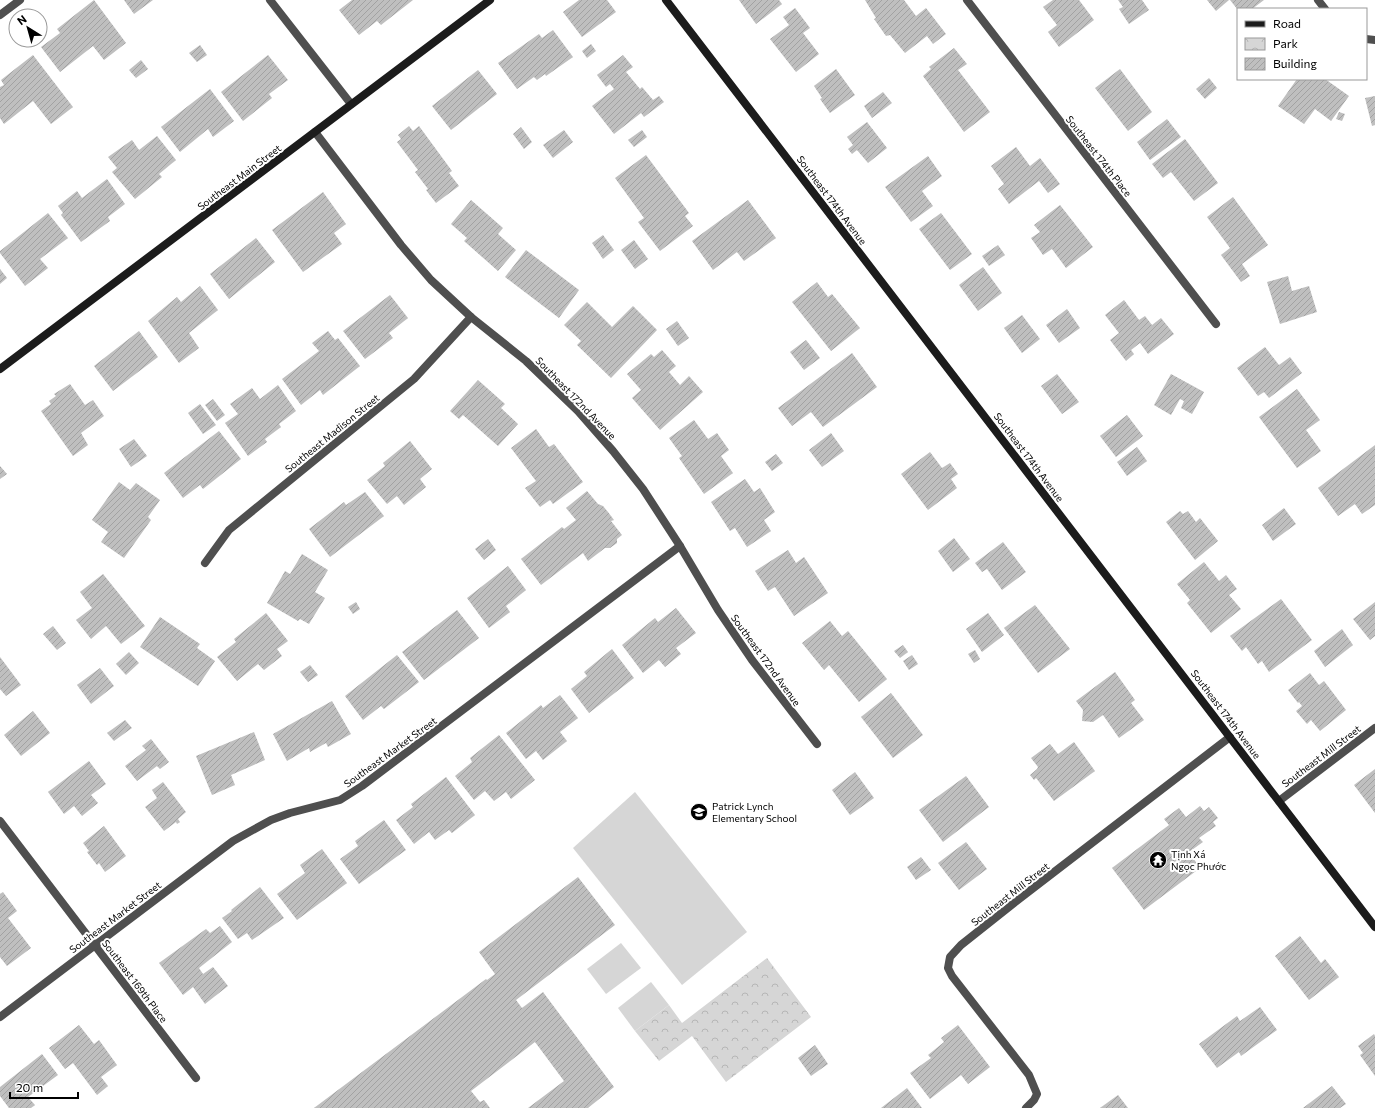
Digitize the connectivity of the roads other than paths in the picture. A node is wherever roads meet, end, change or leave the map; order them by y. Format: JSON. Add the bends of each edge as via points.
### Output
{"nodes":[{"id":1,"x":20,"y":0,"type":"edge"},
{"id":2,"x":270,"y":0,"type":"edge"},
{"id":3,"x":490,"y":0,"type":"edge"},
{"id":4,"x":666,"y":0,"type":"edge"},
{"id":5,"x":967,"y":0,"type":"edge"},
{"id":6,"x":1318,"y":0,"type":"edge"},
{"id":7,"x":1324,"y":8,"type":"edge"},
{"id":8,"x":0,"y":15,"type":"edge"},
{"id":9,"x":351,"y":104,"type":"junction"},
{"id":10,"x":315,"y":132,"type":"junction"},
{"id":11,"x":471,"y":317,"type":"junction"},
{"id":12,"x":1216,"y":324,"type":"dead end"},
{"id":13,"x":0,"y":369,"type":"edge"},
{"id":14,"x":680,"y":546,"type":"junction"},
{"id":15,"x":204,"y":563,"type":"dead end"},
{"id":16,"x":1375,"y":728,"type":"edge"},
{"id":17,"x":1230,"y":737,"type":"junction"},
{"id":18,"x":817,"y":744,"type":"dead end"},
{"id":19,"x":1279,"y":801,"type":"junction"},
{"id":20,"x":0,"y":821,"type":"edge"},
{"id":21,"x":1375,"y":927,"type":"edge"},
{"id":22,"x":95,"y":944,"type":"junction"},
{"id":23,"x":0,"y":1017,"type":"edge"},
{"id":24,"x":196,"y":1078,"type":"dead end"},
{"id":25,"x":1026,"y":1108,"type":"edge"}],
"edges":[{"from":1,"to":8,"type":"street"},
{"from":2,"to":9,"type":"street"},
{"from":3,"to":9,"type":"street","name":"Southeast Main Street"},
{"from":4,"to":17,"type":"street","name":"Southeast 174th Avenue"},
{"from":5,"to":12,"type":"street","name":"Southeast 174th Place"},
{"from":6,"to":7,"type":"street"},
{"from":9,"to":10,"type":"street","name":"Southeast Main Street"},
{"from":10,"to":11,"type":"street","name":"Southeast 172nd Avenue","via":[[401,245],[431,280]]},
{"from":10,"to":13,"type":"street","name":"Southeast Main Street"},
{"from":11,"to":14,"type":"street","name":"Southeast 172nd Avenue","via":[[526,361],[578,412],[643,489]]},
{"from":11,"to":15,"type":"street","name":"Southeast Madison Street","via":[[414,378],[229,530]]},
{"from":14,"to":18,"type":"street","name":"Southeast 172nd Avenue","via":[[718,610],[752,660]]},
{"from":14,"to":22,"type":"street","name":"Southeast Market Street","via":[[362,786],[340,800],[270,820],[232,841]]},
{"from":16,"to":19,"type":"street","name":"Southeast Mill Street"},
{"from":17,"to":19,"type":"street","name":"Southeast 174th Avenue"},
{"from":17,"to":25,"type":"street","name":"Southeast Mill Street","via":[[1019,898],[950,957],[948,968],[952,976],[1029,1076],[1037,1094]]},
{"from":19,"to":21,"type":"street","name":"Southeast 174th Avenue"},
{"from":20,"to":22,"type":"street","name":"Southeast 169th Place"},
{"from":22,"to":23,"type":"street","name":"Southeast Market Street"},
{"from":22,"to":24,"type":"street","name":"Southeast 169th Place"}]}
